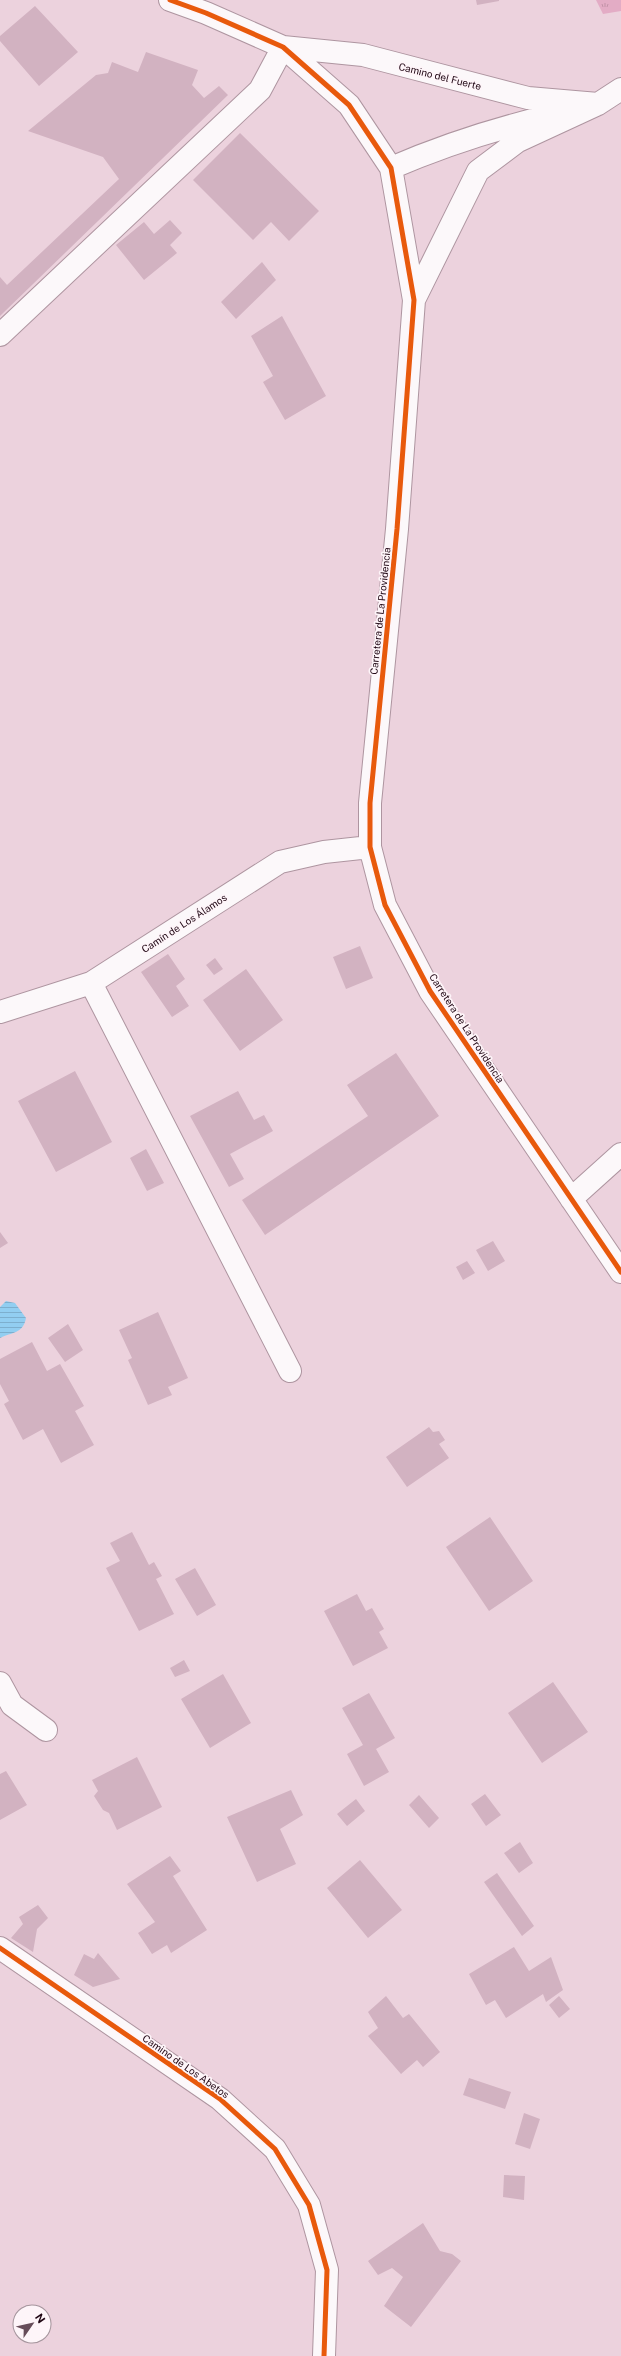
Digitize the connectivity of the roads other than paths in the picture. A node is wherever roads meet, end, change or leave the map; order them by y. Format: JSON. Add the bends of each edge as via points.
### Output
{"nodes":[{"id":1,"x":170,"y":0,"type":"edge"},
{"id":2,"x":208,"y":6,"type":"edge"},
{"id":3,"x":283,"y":47,"type":"junction"},
{"id":4,"x":621,"y":89,"type":"edge"},
{"id":5,"x":598,"y":104,"type":"junction"},
{"id":6,"x":391,"y":168,"type":"junction"},
{"id":7,"x":414,"y":300,"type":"junction"},
{"id":8,"x":0,"y":335,"type":"edge"},
{"id":9,"x":370,"y":846,"type":"junction"},
{"id":10,"x":91,"y":983,"type":"junction"},
{"id":11,"x":0,"y":1012,"type":"edge"},
{"id":12,"x":621,"y":1154,"type":"edge"},
{"id":13,"x":572,"y":1199,"type":"junction"},
{"id":14,"x":621,"y":1272,"type":"edge"},
{"id":15,"x":290,"y":1371,"type":"dead end"},
{"id":16,"x":0,"y":1683,"type":"edge"},
{"id":17,"x":46,"y":1730,"type":"dead end"},
{"id":18,"x":0,"y":1948,"type":"edge"},
{"id":19,"x":324,"y":2356,"type":"edge"}],
"edges":[{"from":1,"to":2,"type":"street","name":"Carretera de La Providencia"},
{"from":2,"to":3,"type":"street","name":"Carretera de La Providencia"},
{"from":3,"to":5,"type":"street","name":"Camino del Fuerte","via":[[363,55],[528,98]]},
{"from":3,"to":6,"type":"street","name":"Carretera de La Providencia","via":[[349,105]]},
{"from":3,"to":8,"type":"street","via":[[260,90]]},
{"from":4,"to":5,"type":"street"},
{"from":5,"to":6,"type":"street","via":[[504,127],[441,146]]},
{"from":5,"to":7,"type":"street","via":[[518,141],[478,171]]},
{"from":6,"to":7,"type":"street","name":"Carretera de La Providencia"},
{"from":7,"to":9,"type":"street","name":"Carretera de La Providencia","via":[[398,530],[370,802]]},
{"from":9,"to":10,"type":"street","name":"Camín de Los Álamos","via":[[324,852],[280,862]]},
{"from":9,"to":13,"type":"street","name":"Carretera de La Providencia","via":[[385,905],[430,991]]},
{"from":10,"to":11,"type":"street","name":"Camín de Los Álamos"},
{"from":10,"to":15,"type":"street"},
{"from":12,"to":13,"type":"street"},
{"from":13,"to":14,"type":"street","name":"Carretera de La Providencia"},
{"from":16,"to":17,"type":"street","via":[[12,1705]]},
{"from":18,"to":19,"type":"street","name":"Camino de Los Abetos","via":[[220,2099],[274,2149],[309,2205],[327,2270]]}]}
